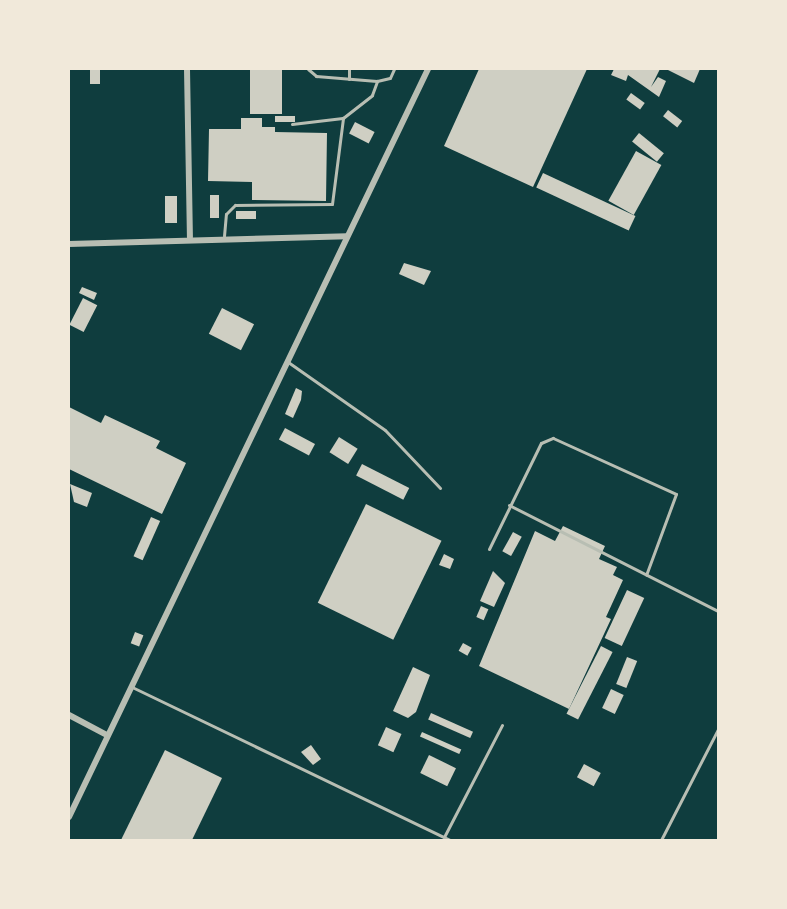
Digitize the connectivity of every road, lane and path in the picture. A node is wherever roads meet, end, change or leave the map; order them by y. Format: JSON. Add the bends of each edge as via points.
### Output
{"nodes":[{"id":1,"x":188,"y":69,"type":"edge"},
{"id":2,"x":308,"y":69,"type":"edge"},
{"id":3,"x":349,"y":69,"type":"edge"},
{"id":4,"x":393,"y":69,"type":"edge"},
{"id":5,"x":428,"y":69,"type":"edge"},
{"id":6,"x":349,"y":79,"type":"junction"},
{"id":7,"x":377,"y":81,"type":"junction"},
{"id":8,"x":343,"y":118,"type":"junction"},
{"id":9,"x":292,"y":124,"type":"dead end"},
{"id":10,"x":224,"y":236,"type":"junction"},
{"id":11,"x":347,"y":236,"type":"junction"},
{"id":12,"x":190,"y":237,"type":"junction"},
{"id":13,"x":69,"y":244,"type":"edge"},
{"id":14,"x":288,"y":362,"type":"junction"},
{"id":15,"x":440,"y":488,"type":"dead end"},
{"id":16,"x":509,"y":505,"type":"junction"},
{"id":17,"x":489,"y":549,"type":"dead end"},
{"id":18,"x":646,"y":575,"type":"junction"},
{"id":19,"x":718,"y":611,"type":"edge"},
{"id":20,"x":132,"y":687,"type":"junction"},
{"id":21,"x":69,"y":715,"type":"edge"},
{"id":22,"x":501,"y":725,"type":"dead end"},
{"id":23,"x":718,"y":729,"type":"edge"},
{"id":24,"x":107,"y":735,"type":"junction"},
{"id":25,"x":69,"y":817,"type":"edge"},
{"id":26,"x":444,"y":837,"type":"junction"},
{"id":27,"x":450,"y":840,"type":"edge"},
{"id":28,"x":662,"y":840,"type":"edge"}],
"edges":[{"from":1,"to":12,"type":"street"},
{"from":2,"to":6,"type":"lane","via":[[316,76]]},
{"from":3,"to":6,"type":"lane"},
{"from":4,"to":7,"type":"lane","via":[[390,78]]},
{"from":5,"to":11,"type":"street"},
{"from":6,"to":7,"type":"lane"},
{"from":7,"to":8,"type":"lane","via":[[372,96]]},
{"from":8,"to":9,"type":"lane"},
{"from":8,"to":10,"type":"lane","via":[[332,204],[235,205],[226,214]]},
{"from":10,"to":11,"type":"street"},
{"from":10,"to":12,"type":"street"},
{"from":11,"to":14,"type":"street"},
{"from":12,"to":13,"type":"street"},
{"from":14,"to":15,"type":"lane","via":[[385,430]]},
{"from":14,"to":20,"type":"street"},
{"from":16,"to":17,"type":"lane"},
{"from":16,"to":18,"type":"lane"},
{"from":16,"to":18,"type":"lane","via":[[546,438],[671,488],[677,502]]},
{"from":18,"to":19,"type":"lane"},
{"from":20,"to":24,"type":"street"},
{"from":20,"to":26,"type":"lane"},
{"from":21,"to":24,"type":"street"},
{"from":22,"to":26,"type":"lane"},
{"from":23,"to":28,"type":"lane"},
{"from":24,"to":25,"type":"street"},
{"from":26,"to":27,"type":"lane"}]}
